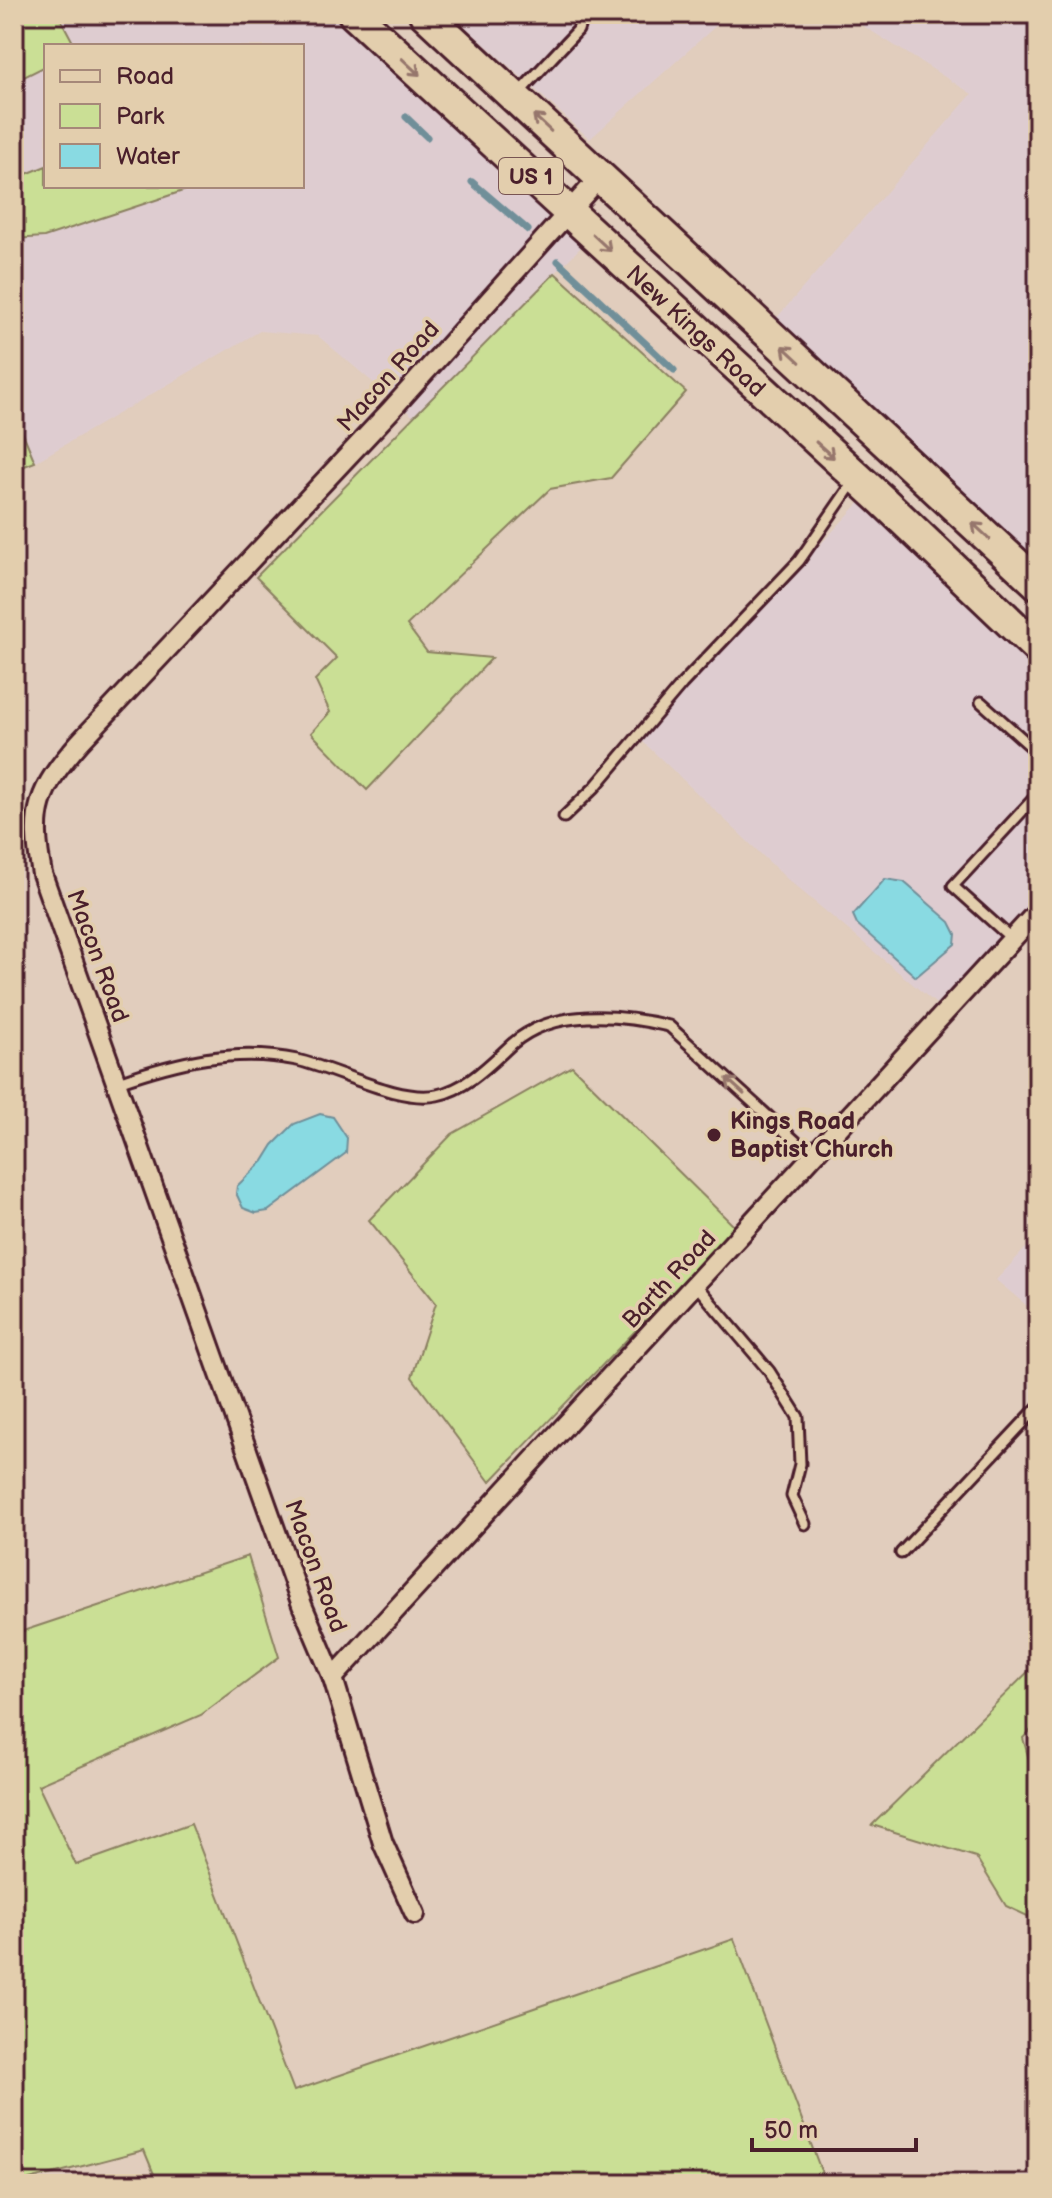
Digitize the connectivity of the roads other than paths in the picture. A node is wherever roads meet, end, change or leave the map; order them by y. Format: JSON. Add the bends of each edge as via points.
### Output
{"nodes":[{"id":1,"x":354,"y":14,"type":"edge"},
{"id":2,"x":400,"y":14,"type":"edge"},
{"id":3,"x":583,"y":14,"type":"edge"},
{"id":4,"x":438,"y":21,"type":"edge"},
{"id":5,"x":475,"y":61,"type":"junction"},
{"id":6,"x":515,"y":98,"type":"junction"},
{"id":7,"x":600,"y":177,"type":"junction"},
{"id":8,"x":569,"y":211,"type":"junction"},
{"id":9,"x":855,"y":478,"type":"junction"},
{"id":10,"x":1038,"y":583,"type":"edge"},
{"id":11,"x":1038,"y":649,"type":"edge"},
{"id":12,"x":981,"y":702,"type":"dead end"},
{"id":13,"x":1037,"y":751,"type":"edge"},
{"id":14,"x":1038,"y":794,"type":"edge"},
{"id":15,"x":564,"y":817,"type":"dead end"},
{"id":16,"x":1038,"y":911,"type":"edge"},
{"id":17,"x":1012,"y":939,"type":"junction"},
{"id":18,"x":118,"y":1082,"type":"junction"},
{"id":19,"x":814,"y":1158,"type":"junction"},
{"id":20,"x":696,"y":1285,"type":"junction"},
{"id":21,"x":1038,"y":1407,"type":"edge"},
{"id":22,"x":805,"y":1524,"type":"dead end"},
{"id":23,"x":901,"y":1553,"type":"dead end"},
{"id":24,"x":333,"y":1678,"type":"junction"},
{"id":25,"x":415,"y":1914,"type":"dead end"}],
"edges":[{"from":1,"to":8,"type":"highway","name":"New Kings Road","number":"US 1","one_way":true},
{"from":2,"to":5,"type":"highway"},
{"from":3,"to":6,"type":"lane","via":[[578,30]]},
{"from":4,"to":5,"type":"highway","name":"New Kings Road","number":"US 1"},
{"from":5,"to":6,"type":"highway","name":"New Kings Road","number":"US 1"},
{"from":7,"to":6,"type":"highway","name":"New Kings Road","number":"US 1","one_way":true},
{"from":7,"to":8,"type":"street","name":"Macon Road"},
{"from":10,"to":7,"type":"highway","name":"New Kings Road","number":"US 1","one_way":true},
{"from":8,"to":9,"type":"highway","name":"New Kings Road","number":"US 1","one_way":true},
{"from":8,"to":18,"type":"street","name":"Macon Road","via":[[79,743],[44,789],[36,843],[42,874]]},
{"from":9,"to":11,"type":"highway","name":"New Kings Road","number":"US 1"},
{"from":9,"to":15,"type":"lane","via":[[799,561]]},
{"from":12,"to":13,"type":"lane"},
{"from":14,"to":17,"type":"lane","via":[[953,886]]},
{"from":16,"to":17,"type":"street","name":"Barth Road"},
{"from":17,"to":19,"type":"street","name":"Barth Road"},
{"from":19,"to":18,"type":"lane","one_way":true,"via":[[669,1026],[625,1018],[581,1017],[541,1027],[515,1041],[459,1087],[438,1095],[415,1097],[297,1060],[259,1056],[172,1064]]},
{"from":18,"to":24,"type":"street","name":"Macon Road","via":[[302,1605]]},
{"from":19,"to":20,"type":"street","name":"Barth Road"},
{"from":20,"to":22,"type":"lane","via":[[769,1371],[798,1417],[800,1464],[792,1496]]},
{"from":20,"to":24,"type":"street","name":"Barth Road"},
{"from":21,"to":23,"type":"lane"},
{"from":24,"to":25,"type":"street","name":"Macon Road","via":[[383,1843]]}]}
